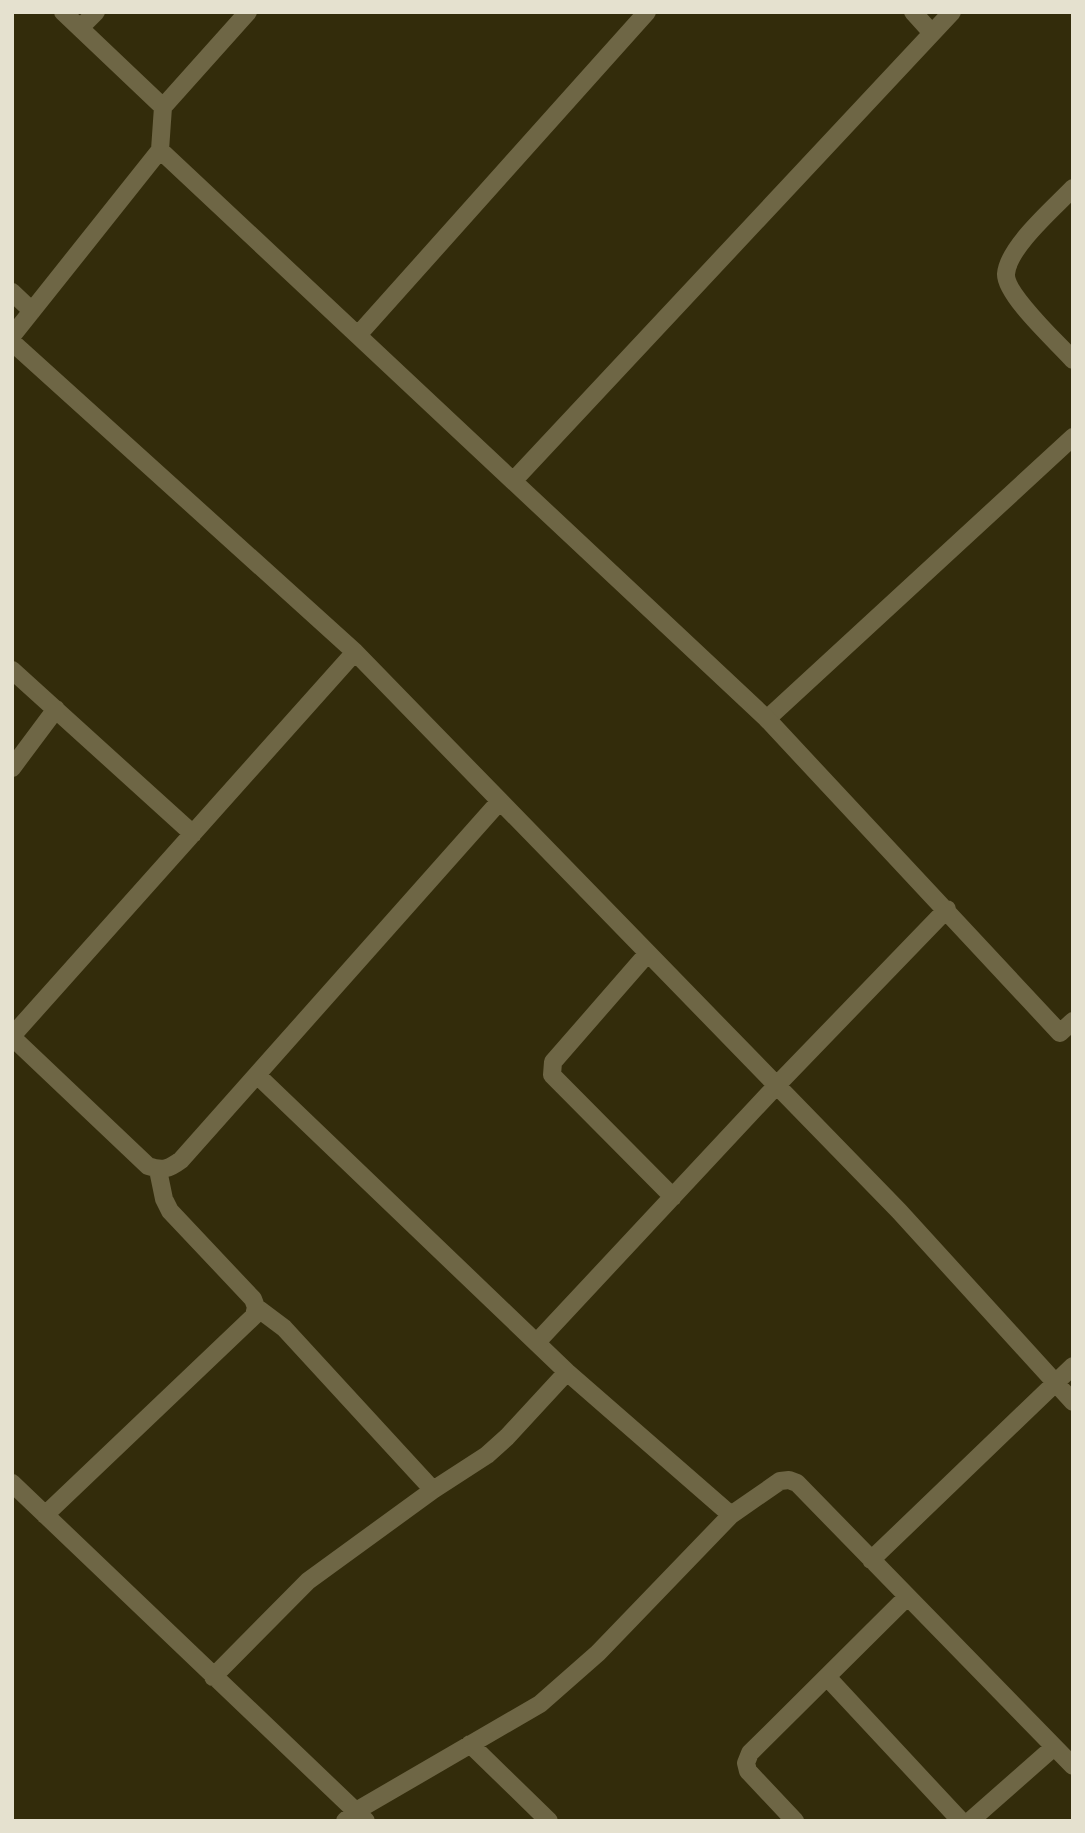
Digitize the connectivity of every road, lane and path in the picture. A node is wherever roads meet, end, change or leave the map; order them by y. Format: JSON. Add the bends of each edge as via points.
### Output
{"nodes":[{"id":1,"x":63,"y":12,"type":"edge"},
{"id":2,"x":96,"y":12,"type":"edge"},
{"id":3,"x":248,"y":12,"type":"edge"},
{"id":4,"x":647,"y":12,"type":"edge"},
{"id":5,"x":913,"y":12,"type":"edge"},
{"id":6,"x":952,"y":12,"type":"edge"},
{"id":7,"x":80,"y":29,"type":"junction"},
{"id":8,"x":932,"y":33,"type":"junction"},
{"id":9,"x":163,"y":107,"type":"junction"},
{"id":10,"x":160,"y":150,"type":"junction"},
{"id":11,"x":1073,"y":188,"type":"edge"},
{"id":12,"x":12,"y":292,"type":"edge"},
{"id":13,"x":32,"y":311,"type":"junction"},
{"id":14,"x":358,"y":335,"type":"junction"},
{"id":15,"x":12,"y":336,"type":"edge"},
{"id":16,"x":12,"y":342,"type":"edge"},
{"id":17,"x":1073,"y":360,"type":"edge"},
{"id":18,"x":1073,"y":437,"type":"edge"},
{"id":19,"x":514,"y":480,"type":"junction"},
{"id":20,"x":355,"y":652,"type":"junction"},
{"id":21,"x":12,"y":670,"type":"edge"},
{"id":22,"x":56,"y":709,"type":"junction"},
{"id":23,"x":767,"y":719,"type":"junction"},
{"id":24,"x":12,"y":768,"type":"edge"},
{"id":25,"x":500,"y":801,"type":"junction"},
{"id":26,"x":193,"y":834,"type":"junction"},
{"id":27,"x":947,"y":909,"type":"junction"},
{"id":28,"x":648,"y":953,"type":"junction"},
{"id":29,"x":1073,"y":1021,"type":"edge"},
{"id":30,"x":12,"y":1037,"type":"edge"},
{"id":31,"x":257,"y":1075,"type":"junction"},
{"id":32,"x":777,"y":1085,"type":"junction"},
{"id":33,"x":159,"y":1170,"type":"junction"},
{"id":34,"x":673,"y":1196,"type":"junction"},
{"id":35,"x":256,"y":1307,"type":"junction"},
{"id":36,"x":537,"y":1342,"type":"junction"},
{"id":37,"x":1073,"y":1366,"type":"edge"},
{"id":38,"x":567,"y":1371,"type":"junction"},
{"id":39,"x":1055,"y":1383,"type":"junction"},
{"id":40,"x":1073,"y":1402,"type":"edge"},
{"id":41,"x":12,"y":1483,"type":"edge"},
{"id":42,"x":433,"y":1490,"type":"junction"},
{"id":43,"x":45,"y":1514,"type":"junction"},
{"id":44,"x":731,"y":1515,"type":"junction"},
{"id":45,"x":871,"y":1560,"type":"junction"},
{"id":46,"x":908,"y":1597,"type":"junction"},
{"id":47,"x":213,"y":1677,"type":"junction"},
{"id":48,"x":827,"y":1677,"type":"junction"},
{"id":49,"x":470,"y":1744,"type":"junction"},
{"id":50,"x":1054,"y":1747,"type":"junction"},
{"id":51,"x":1073,"y":1766,"type":"edge"},
{"id":52,"x":356,"y":1817,"type":"edge"},
{"id":53,"x":549,"y":1821,"type":"edge"},
{"id":54,"x":795,"y":1821,"type":"edge"},
{"id":55,"x":961,"y":1821,"type":"edge"},
{"id":56,"x":970,"y":1821,"type":"edge"}],
"edges":[{"from":1,"to":7,"type":"street"},
{"from":2,"to":7,"type":"street"},
{"from":3,"to":9,"type":"street"},
{"from":4,"to":14,"type":"street"},
{"from":5,"to":8,"type":"street"},
{"from":6,"to":8,"type":"street"},
{"from":7,"to":9,"type":"street"},
{"from":8,"to":19,"type":"street"},
{"from":9,"to":10,"type":"street"},
{"from":10,"to":13,"type":"street"},
{"from":10,"to":14,"type":"street"},
{"from":11,"to":17,"type":"street","via":[[1023,241],[1006,276],[1012,293]]},
{"from":12,"to":13,"type":"street"},
{"from":13,"to":15,"type":"street"},
{"from":14,"to":19,"type":"street"},
{"from":16,"to":20,"type":"street"},
{"from":18,"to":23,"type":"street"},
{"from":19,"to":23,"type":"street"},
{"from":20,"to":25,"type":"street"},
{"from":20,"to":26,"type":"street"},
{"from":21,"to":22,"type":"street"},
{"from":22,"to":24,"type":"street"},
{"from":22,"to":26,"type":"street"},
{"from":23,"to":27,"type":"street"},
{"from":25,"to":28,"type":"street"},
{"from":25,"to":31,"type":"street"},
{"from":26,"to":30,"type":"street"},
{"from":27,"to":29,"type":"street","via":[[1060,1033]]},
{"from":27,"to":32,"type":"street"},
{"from":28,"to":32,"type":"street"},
{"from":28,"to":34,"type":"street","via":[[553,1062],[552,1075]]},
{"from":30,"to":33,"type":"street","via":[[148,1166]]},
{"from":31,"to":33,"type":"street","via":[[181,1160]]},
{"from":31,"to":36,"type":"street"},
{"from":32,"to":34,"type":"street"},
{"from":32,"to":39,"type":"street"},
{"from":33,"to":35,"type":"street","via":[[170,1211],[253,1298]]},
{"from":34,"to":36,"type":"street"},
{"from":35,"to":42,"type":"street","via":[[284,1328]]},
{"from":35,"to":43,"type":"street","via":[[254,1316]]},
{"from":36,"to":38,"type":"street"},
{"from":37,"to":39,"type":"street"},
{"from":38,"to":42,"type":"street","via":[[487,1455]]},
{"from":38,"to":44,"type":"street"},
{"from":39,"to":40,"type":"street"},
{"from":39,"to":45,"type":"street"},
{"from":41,"to":43,"type":"street"},
{"from":42,"to":47,"type":"street","via":[[307,1581]]},
{"from":43,"to":47,"type":"street"},
{"from":44,"to":45,"type":"street","via":[[780,1481],[789,1480]]},
{"from":44,"to":49,"type":"street","via":[[572,1679],[540,1704]]},
{"from":45,"to":46,"type":"street"},
{"from":46,"to":48,"type":"street"},
{"from":46,"to":50,"type":"street"},
{"from":47,"to":52,"type":"street"},
{"from":48,"to":54,"type":"street","via":[[750,1753],[746,1763],[748,1771]]},
{"from":48,"to":55,"type":"street"},
{"from":49,"to":52,"type":"street"},
{"from":49,"to":53,"type":"street"},
{"from":50,"to":51,"type":"street"},
{"from":50,"to":56,"type":"street"}]}
